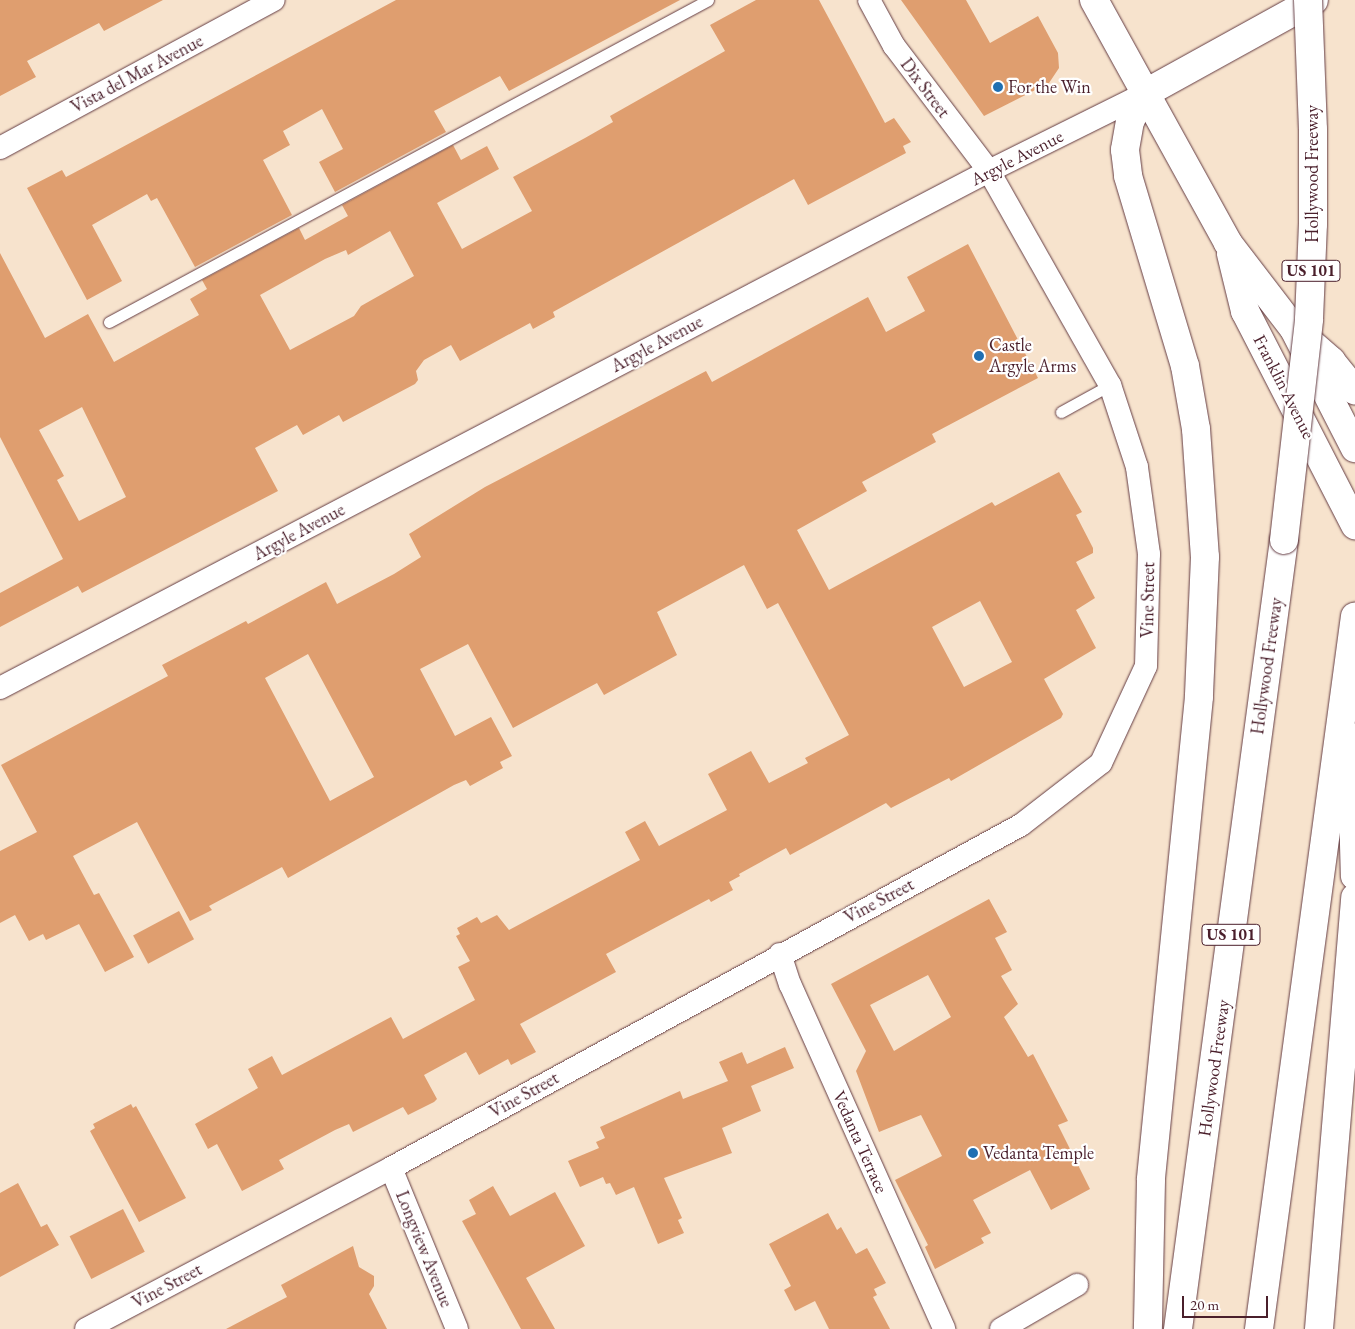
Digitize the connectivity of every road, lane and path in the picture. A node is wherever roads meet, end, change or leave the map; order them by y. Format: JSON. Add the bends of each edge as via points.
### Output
{"nodes":[{"id":1,"x":274,"y":0,"type":"edge"},
{"id":2,"x":708,"y":0,"type":"edge"},
{"id":3,"x":869,"y":0,"type":"edge"},
{"id":4,"x":1094,"y":0,"type":"edge"},
{"id":5,"x":1308,"y":0,"type":"edge"},
{"id":6,"x":1314,"y":0,"type":"edge"},
{"id":7,"x":1144,"y":94,"type":"junction"},
{"id":8,"x":0,"y":148,"type":"edge"},
{"id":9,"x":988,"y":171,"type":"junction"},
{"id":10,"x":1228,"y":243,"type":"junction"},
{"id":11,"x":108,"y":322,"type":"dead end"},
{"id":12,"x":1294,"y":330,"type":"junction"},
{"id":13,"x":1110,"y":386,"type":"junction"},
{"id":14,"x":1355,"y":391,"type":"edge"},
{"id":15,"x":1061,"y":412,"type":"dead end"},
{"id":16,"x":1355,"y":448,"type":"edge"},
{"id":17,"x":1355,"y":524,"type":"edge"},
{"id":18,"x":1355,"y":616,"type":"edge"},
{"id":19,"x":1348,"y":673,"type":"junction"},
{"id":20,"x":0,"y":688,"type":"edge"},
{"id":21,"x":1355,"y":876,"type":"edge"},
{"id":22,"x":1355,"y":897,"type":"edge"},
{"id":23,"x":780,"y":954,"type":"junction"},
{"id":24,"x":391,"y":1168,"type":"junction"},
{"id":25,"x":1077,"y":1285,"type":"dead end"},
{"id":26,"x":86,"y":1329,"type":"edge"},
{"id":27,"x":457,"y":1329,"type":"edge"},
{"id":28,"x":944,"y":1329,"type":"edge"},
{"id":29,"x":1001,"y":1329,"type":"edge"},
{"id":30,"x":1148,"y":1329,"type":"edge"},
{"id":31,"x":1178,"y":1329,"type":"edge"},
{"id":32,"x":1259,"y":1329,"type":"edge"},
{"id":33,"x":1319,"y":1329,"type":"edge"}],
"edges":[{"from":1,"to":8,"type":"street","name":"Vista del Mar Avenue"},
{"from":2,"to":11,"type":"lane"},
{"from":3,"to":9,"type":"street","name":"Dix Street","via":[[894,46]]},
{"from":4,"to":7,"type":"main road","name":"Franklin Avenue"},
{"from":5,"to":31,"type":"main road","name":"Hollywood Freeway","number":"US 101","bridge":true,"via":[[1313,224],[1307,338],[1284,540]]},
{"from":6,"to":7,"type":"main road","name":"Argyle Avenue"},
{"from":7,"to":9,"type":"street","name":"Argyle Avenue"},
{"from":7,"to":10,"type":"main road","name":"Franklin Avenue"},
{"from":7,"to":30,"type":"main road","via":[[1130,121],[1125,150],[1128,176],[1184,366],[1196,429],[1206,557],[1199,698],[1151,1180]]},
{"from":9,"to":13,"type":"street","name":"Vine Street"},
{"from":9,"to":20,"type":"street","name":"Argyle Avenue"},
{"from":10,"to":12,"type":"main road","name":"Franklin Avenue"},
{"from":10,"to":17,"type":"main road","name":"Franklin Avenue","via":[[1245,311]]},
{"from":12,"to":14,"type":"main road","name":"Franklin Avenue","via":[[1331,361]]},
{"from":12,"to":16,"type":"main road","name":"Franklin Avenue"},
{"from":13,"to":15,"type":"lane"},
{"from":13,"to":23,"type":"street","name":"Vine Street","via":[[1137,467],[1148,544],[1147,657],[1146,666],[1101,763],[1021,825]]},
{"from":18,"to":19,"type":"main road"},
{"from":19,"to":21,"type":"main road"},
{"from":19,"to":32,"type":"main road"},
{"from":22,"to":33,"type":"main road"},
{"from":23,"to":24,"type":"street","name":"Vine Street"},
{"from":23,"to":28,"type":"street","name":"Vedanta Terrace","via":[[790,984]]},
{"from":24,"to":26,"type":"street","name":"Vine Street"},
{"from":24,"to":27,"type":"street","name":"Longview Avenue"},
{"from":25,"to":29,"type":"street"}]}
